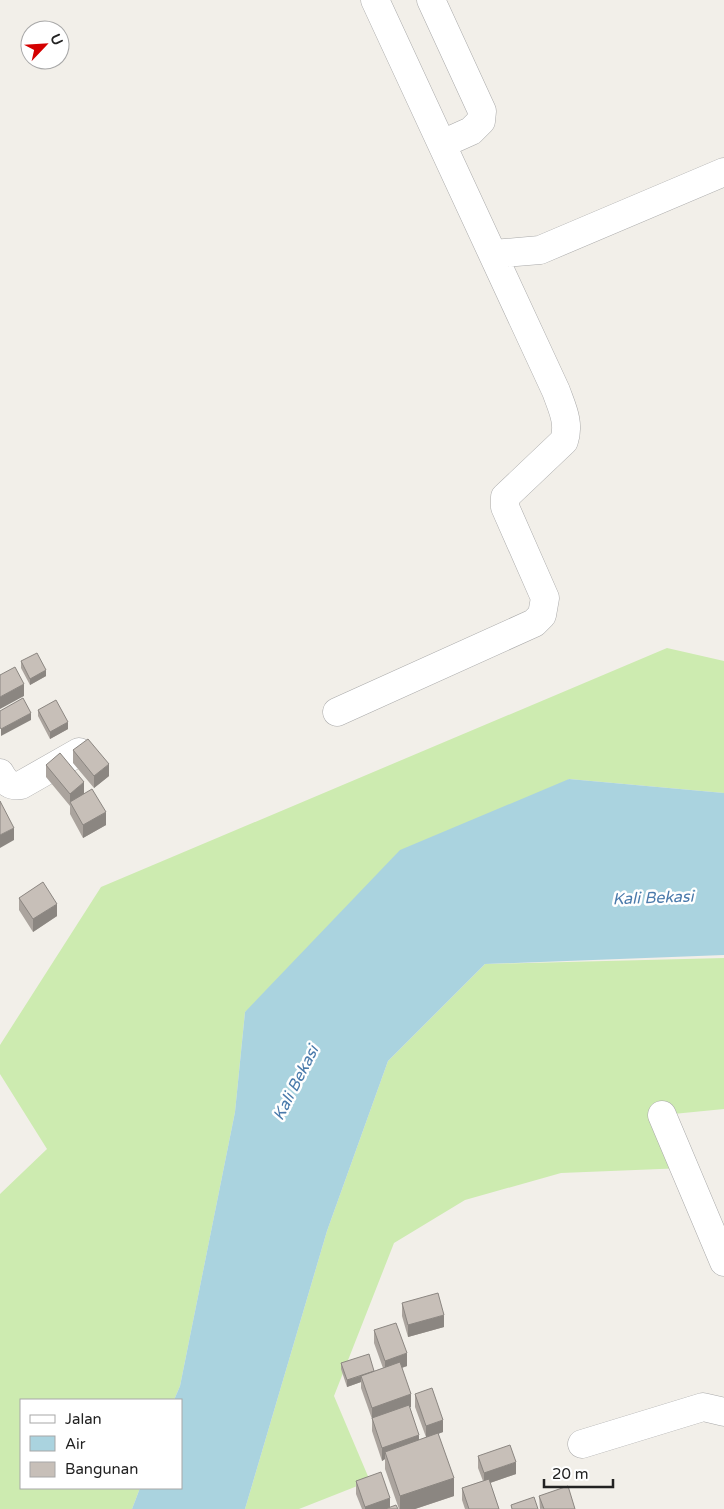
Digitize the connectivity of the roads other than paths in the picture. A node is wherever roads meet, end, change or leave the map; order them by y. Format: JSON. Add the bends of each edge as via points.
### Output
{"nodes":[{"id":1,"x":375,"y":0,"type":"edge"},
{"id":2,"x":431,"y":0,"type":"edge"},
{"id":3,"x":442,"y":144,"type":"junction"},
{"id":4,"x":724,"y":172,"type":"edge"},
{"id":5,"x":493,"y":254,"type":"junction"},
{"id":6,"x":337,"y":712,"type":"dead end"},
{"id":7,"x":78,"y":752,"type":"edge"},
{"id":8,"x":0,"y":773,"type":"edge"},
{"id":9,"x":662,"y":1115,"type":"dead end"},
{"id":10,"x":724,"y":1262,"type":"edge"},
{"id":11,"x":724,"y":1412,"type":"edge"},
{"id":12,"x":582,"y":1444,"type":"dead end"}],
"edges":[{"from":1,"to":3,"type":"street"},
{"from":2,"to":3,"type":"street","via":[[482,111],[481,121],[471,131]]},
{"from":3,"to":5,"type":"street"},
{"from":4,"to":5,"type":"street","via":[[540,250]]},
{"from":5,"to":6,"type":"street","via":[[565,415],[567,431],[564,441],[505,497],[506,507],[545,598],[542,615],[534,623]]},
{"from":7,"to":8,"type":"street","via":[[21,785],[6,783]]},
{"from":9,"to":10,"type":"street"},
{"from":11,"to":12,"type":"street","via":[[703,1407]]}]}
